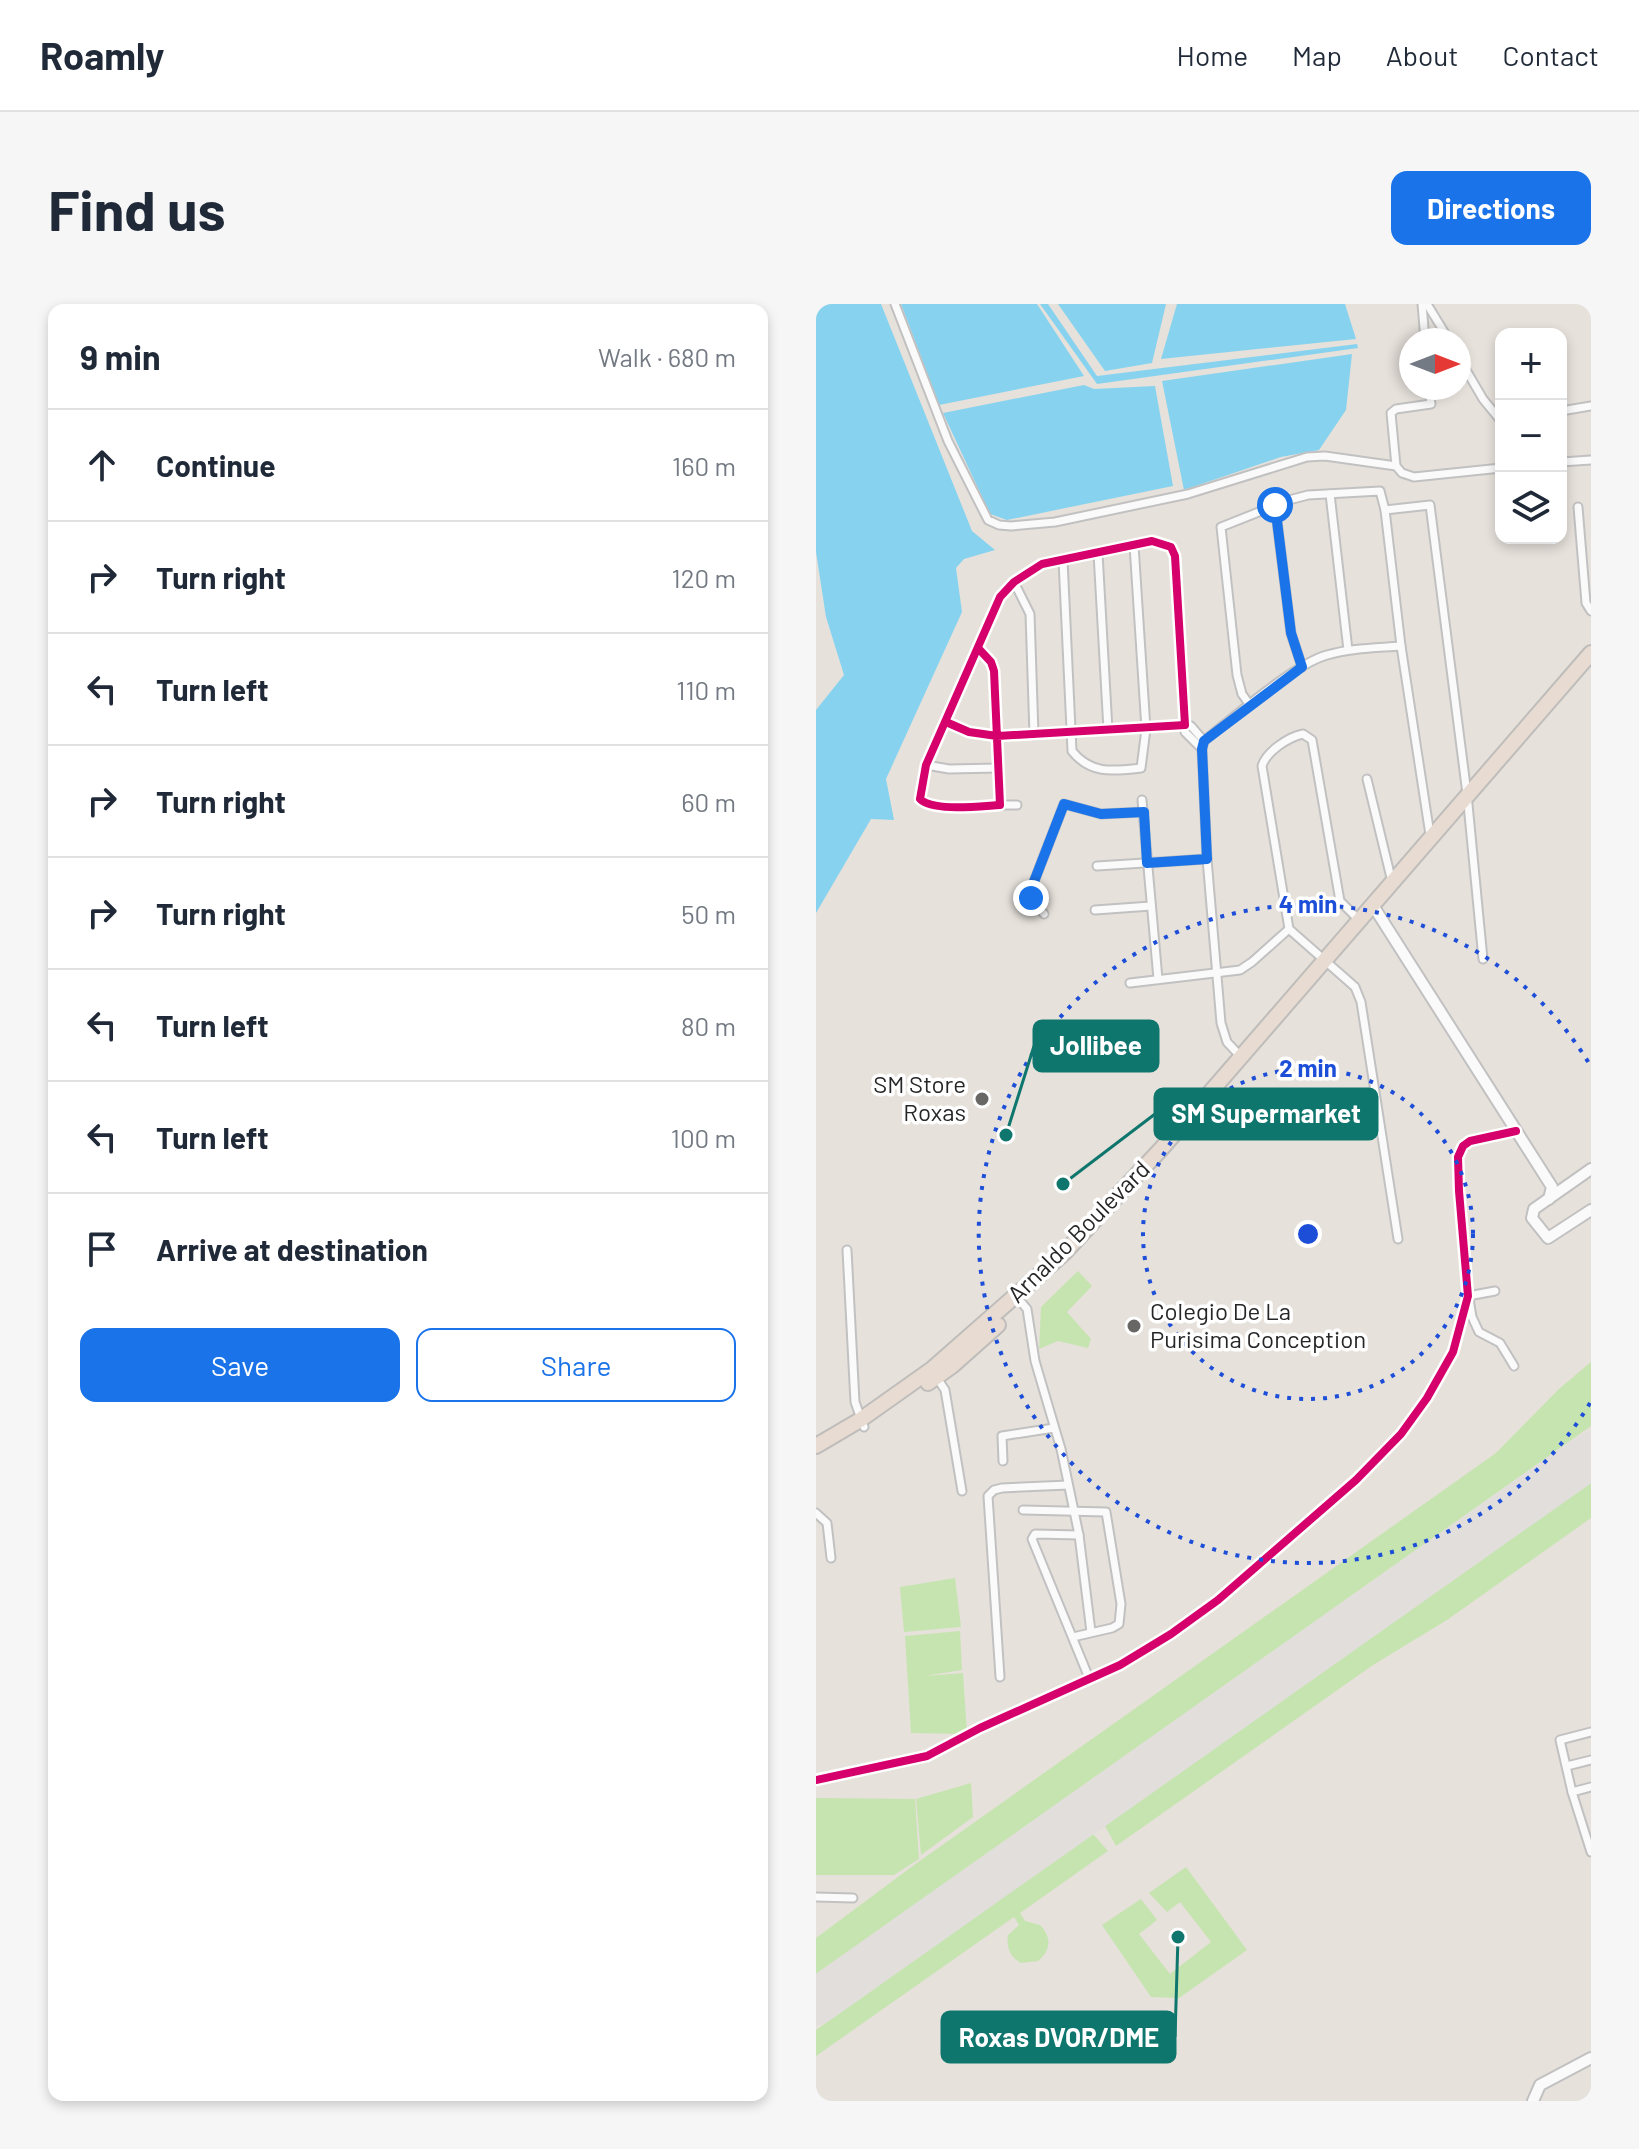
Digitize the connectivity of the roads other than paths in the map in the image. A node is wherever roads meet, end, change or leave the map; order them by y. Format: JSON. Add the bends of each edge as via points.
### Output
{"nodes":[{"id":1,"x":895,"y":304,"type":"edge"},
{"id":2,"x":1424,"y":304,"type":"edge"},
{"id":3,"x":1425,"y":328,"type":"edge"},
{"id":4,"x":1441,"y":328,"type":"edge"},
{"id":5,"x":1471,"y":378,"type":"edge"},
{"id":6,"x":1430,"y":400,"type":"edge"},
{"id":7,"x":1591,"y":406,"type":"edge"},
{"id":8,"x":1567,"y":410,"type":"edge"},
{"id":9,"x":1495,"y":414,"type":"edge"},
{"id":10,"x":1591,"y":460,"type":"edge"},
{"id":11,"x":1567,"y":462,"type":"edge"},
{"id":12,"x":1396,"y":466,"type":"junction"},
{"id":13,"x":1495,"y":469,"type":"edge"},
{"id":14,"x":1330,"y":494,"type":"junction"},
{"id":15,"x":1275,"y":505,"type":"junction"},
{"id":16,"x":1578,"y":507,"type":"dead end"},
{"id":17,"x":1385,"y":510,"type":"junction"},
{"id":18,"x":1134,"y":545,"type":"junction"},
{"id":19,"x":1098,"y":553,"type":"junction"},
{"id":20,"x":1063,"y":560,"type":"junction"},
{"id":21,"x":1014,"y":582,"type":"junction"},
{"id":22,"x":1591,"y":611,"type":"edge"},
{"id":23,"x":1401,"y":646,"type":"junction"},
{"id":24,"x":978,"y":648,"type":"junction"},
{"id":25,"x":1348,"y":650,"type":"junction"},
{"id":26,"x":1591,"y":653,"type":"edge"},
{"id":27,"x":1591,"y":664,"type":"edge"},
{"id":28,"x":1302,"y":667,"type":"junction"},
{"id":29,"x":1554,"y":701,"type":"junction"},
{"id":30,"x":1250,"y":705,"type":"junction"},
{"id":31,"x":946,"y":722,"type":"junction"},
{"id":32,"x":1185,"y":725,"type":"junction"},
{"id":33,"x":1146,"y":729,"type":"junction"},
{"id":34,"x":1108,"y":730,"type":"junction"},
{"id":35,"x":1072,"y":732,"type":"junction"},
{"id":36,"x":1034,"y":735,"type":"junction"},
{"id":37,"x":997,"y":736,"type":"junction"},
{"id":38,"x":1203,"y":745,"type":"junction"},
{"id":39,"x":926,"y":765,"type":"junction"},
{"id":40,"x":998,"y":768,"type":"junction"},
{"id":41,"x":1367,"y":779,"type":"dead end"},
{"id":42,"x":1142,"y":800,"type":"dead end"},
{"id":43,"x":1467,"y":800,"type":"junction"},
{"id":44,"x":1000,"y":805,"type":"junction"},
{"id":45,"x":1017,"y":805,"type":"dead end"},
{"id":46,"x":1144,"y":812,"type":"junction"},
{"id":47,"x":1431,"y":837,"type":"junction"},
{"id":48,"x":1420,"y":855,"type":"junction"},
{"id":49,"x":1207,"y":859,"type":"junction"},
{"id":50,"x":1147,"y":863,"type":"junction"},
{"id":51,"x":1097,"y":866,"type":"dead end"},
{"id":52,"x":1392,"y":882,"type":"junction"},
{"id":53,"x":1151,"y":906,"type":"junction"},
{"id":54,"x":1374,"y":907,"type":"junction"},
{"id":55,"x":1095,"y":910,"type":"dead end"},
{"id":56,"x":1044,"y":914,"type":"dead end"},
{"id":57,"x":1359,"y":920,"type":"junction"},
{"id":58,"x":1289,"y":929,"type":"junction"},
{"id":59,"x":1483,"y":959,"type":"dead end"},
{"id":60,"x":1327,"y":961,"type":"junction"},
{"id":61,"x":1217,"y":974,"type":"junction"},
{"id":62,"x":1158,"y":979,"type":"junction"},
{"id":63,"x":1130,"y":983,"type":"dead end"},
{"id":64,"x":1243,"y":1059,"type":"junction"},
{"id":65,"x":1516,"y":1131,"type":"junction"},
{"id":66,"x":1591,"y":1169,"type":"edge"},
{"id":67,"x":1558,"y":1188,"type":"junction"},
{"id":68,"x":1591,"y":1210,"type":"edge"},
{"id":69,"x":1398,"y":1239,"type":"dead end"},
{"id":70,"x":847,"y":1250,"type":"dead end"},
{"id":71,"x":1495,"y":1291,"type":"dead end"},
{"id":72,"x":1027,"y":1295,"type":"junction"},
{"id":73,"x":1468,"y":1296,"type":"junction"},
{"id":74,"x":1514,"y":1366,"type":"dead end"},
{"id":75,"x":934,"y":1373,"type":"junction"},
{"id":76,"x":862,"y":1424,"type":"junction"},
{"id":77,"x":1054,"y":1428,"type":"junction"},
{"id":78,"x":816,"y":1446,"type":"edge"},
{"id":79,"x":816,"y":1454,"type":"edge"},
{"id":80,"x":1003,"y":1461,"type":"dead end"},
{"id":81,"x":1068,"y":1485,"type":"junction"},
{"id":82,"x":962,"y":1491,"type":"dead end"},
{"id":83,"x":1023,"y":1510,"type":"dead end"},
{"id":84,"x":1072,"y":1510,"type":"junction"},
{"id":85,"x":816,"y":1513,"type":"edge"},
{"id":86,"x":1079,"y":1535,"type":"junction"},
{"id":87,"x":831,"y":1558,"type":"dead end"},
{"id":88,"x":1091,"y":1632,"type":"junction"},
{"id":89,"x":1073,"y":1637,"type":"junction"},
{"id":90,"x":1000,"y":1677,"type":"dead end"},
{"id":91,"x":1089,"y":1678,"type":"junction"},
{"id":92,"x":1591,"y":1732,"type":"edge"},
{"id":93,"x":1591,"y":1760,"type":"edge"},
{"id":94,"x":1567,"y":1766,"type":"junction"},
{"id":95,"x":816,"y":1780,"type":"edge"},
{"id":96,"x":1591,"y":1787,"type":"edge"},
{"id":97,"x":1572,"y":1792,"type":"junction"},
{"id":98,"x":1591,"y":1812,"type":"edge"},
{"id":99,"x":1579,"y":1815,"type":"junction"},
{"id":100,"x":1589,"y":1840,"type":"edge"},
{"id":101,"x":1591,"y":1852,"type":"edge"},
{"id":102,"x":816,"y":1897,"type":"edge"},
{"id":103,"x":853,"y":1898,"type":"dead end"},
{"id":104,"x":1591,"y":2058,"type":"edge"},
{"id":105,"x":1533,"y":2101,"type":"edge"}],
"edges":[{"from":1,"to":12,"type":"street","via":[[948,441],[988,520],[999,525],[1055,522],[1188,494],[1307,457]]},
{"from":2,"to":3,"type":"street"},
{"from":2,"to":4,"type":"street"},
{"from":5,"to":9,"type":"street"},
{"from":6,"to":12,"type":"street","via":[[1391,413]]},
{"from":7,"to":8,"type":"street"},
{"from":10,"to":11,"type":"street"},
{"from":12,"to":13,"type":"street","via":[[1414,477]]},
{"from":14,"to":15,"type":"street"},
{"from":14,"to":17,"type":"street","via":[[1380,491]]},
{"from":14,"to":25,"type":"street"},
{"from":15,"to":28,"type":"street","via":[[1291,633]]},
{"from":15,"to":30,"type":"street","via":[[1221,527],[1237,675]]},
{"from":16,"to":22,"type":"street"},
{"from":17,"to":23,"type":"street"},
{"from":17,"to":43,"type":"street","via":[[1430,505]]},
{"from":18,"to":19,"type":"street"},
{"from":18,"to":32,"type":"street","via":[[1162,542],[1175,556]]},
{"from":18,"to":33,"type":"street"},
{"from":19,"to":20,"type":"street"},
{"from":19,"to":34,"type":"street"},
{"from":20,"to":21,"type":"street","via":[[1042,564]]},
{"from":20,"to":35,"type":"street"},
{"from":21,"to":24,"type":"street","via":[[1000,597]]},
{"from":21,"to":36,"type":"street","via":[[1030,614]]},
{"from":23,"to":25,"type":"street"},
{"from":23,"to":47,"type":"street"},
{"from":24,"to":31,"type":"street"},
{"from":24,"to":37,"type":"street","via":[[994,671]]},
{"from":25,"to":28,"type":"street"},
{"from":26,"to":29,"type":"highway","name":"Arnaldo Boulevard"},
{"from":27,"to":29,"type":"highway","name":"Arnaldo Boulevard"},
{"from":28,"to":30,"type":"street"},
{"from":29,"to":43,"type":"highway","name":"Arnaldo Boulevard"},
{"from":30,"to":38,"type":"street"},
{"from":31,"to":37,"type":"street"},
{"from":31,"to":39,"type":"street"},
{"from":32,"to":33,"type":"street"},
{"from":32,"to":38,"type":"street","via":[[1185,732]]},
{"from":33,"to":34,"type":"street"},
{"from":33,"to":35,"type":"street","via":[[1141,768],[1114,771],[1081,762],[1072,751]]},
{"from":34,"to":35,"type":"street"},
{"from":35,"to":36,"type":"street"},
{"from":36,"to":37,"type":"street"},
{"from":37,"to":40,"type":"street"},
{"from":38,"to":49,"type":"street"},
{"from":39,"to":40,"type":"street"},
{"from":39,"to":44,"type":"street","via":[[920,799],[925,803]]},
{"from":40,"to":44,"type":"street"},
{"from":41,"to":52,"type":"street"},
{"from":42,"to":46,"type":"street"},
{"from":43,"to":47,"type":"highway","name":"Arnaldo Boulevard"},
{"from":43,"to":48,"type":"highway","name":"Arnaldo Boulevard"},
{"from":43,"to":59,"type":"street"},
{"from":44,"to":45,"type":"street"},
{"from":46,"to":50,"type":"street"},
{"from":46,"to":56,"type":"street","via":[[1101,814],[1064,804],[1030,892]]},
{"from":47,"to":48,"type":"highway","name":"Arnaldo Boulevard"},
{"from":48,"to":52,"type":"highway","name":"Arnaldo Boulevard"},
{"from":48,"to":54,"type":"highway","name":"Arnaldo Boulevard"},
{"from":49,"to":50,"type":"street"},
{"from":49,"to":61,"type":"street"},
{"from":50,"to":51,"type":"street"},
{"from":50,"to":53,"type":"street"},
{"from":52,"to":54,"type":"highway","name":"Arnaldo Boulevard"},
{"from":53,"to":55,"type":"street"},
{"from":53,"to":62,"type":"street"},
{"from":54,"to":57,"type":"highway","name":"Arnaldo Boulevard"},
{"from":54,"to":60,"type":"highway","name":"Arnaldo Boulevard"},
{"from":54,"to":65,"type":"street"},
{"from":57,"to":58,"type":"street","via":[[1340,901],[1312,740],[1303,734],[1265,756],[1262,766]]},
{"from":57,"to":60,"type":"highway","name":"Arnaldo Boulevard"},
{"from":58,"to":60,"type":"street"},
{"from":58,"to":61,"type":"street","via":[[1240,970]]},
{"from":60,"to":64,"type":"highway","name":"Arnaldo Boulevard"},
{"from":60,"to":69,"type":"street","via":[[1355,987],[1361,1002]]},
{"from":61,"to":62,"type":"street"},
{"from":61,"to":64,"type":"street","via":[[1221,1023],[1227,1042]]},
{"from":62,"to":63,"type":"street"},
{"from":64,"to":72,"type":"highway","name":"Arnaldo Boulevard","via":[[1122,1198]]},
{"from":65,"to":67,"type":"street"},
{"from":65,"to":73,"type":"street","via":[[1470,1141],[1458,1157]]},
{"from":66,"to":67,"type":"street"},
{"from":67,"to":68,"type":"street","via":[[1532,1214],[1548,1238]]},
{"from":70,"to":76,"type":"street","via":[[855,1402]]},
{"from":71,"to":73,"type":"street"},
{"from":72,"to":75,"type":"highway","name":"Arnaldo Boulevard"},
{"from":72,"to":77,"type":"street","via":[[1035,1361]]},
{"from":73,"to":74,"type":"street","via":[[1479,1332],[1500,1343]]},
{"from":73,"to":91,"type":"street","via":[[1453,1352],[1427,1398],[1356,1480],[1218,1600],[1120,1665]]},
{"from":75,"to":76,"type":"highway","name":"Arnaldo Boulevard"},
{"from":75,"to":82,"type":"street","via":[[945,1390]]},
{"from":76,"to":78,"type":"highway","name":"Arnaldo Boulevard"},
{"from":76,"to":79,"type":"highway","name":"Arnaldo Boulevard"},
{"from":77,"to":80,"type":"street","via":[[1002,1436]]},
{"from":77,"to":81,"type":"street"},
{"from":81,"to":84,"type":"street"},
{"from":81,"to":90,"type":"street","via":[[1002,1488],[988,1496]]},
{"from":83,"to":84,"type":"street"},
{"from":84,"to":86,"type":"street"},
{"from":84,"to":88,"type":"street","via":[[1106,1512],[1121,1604],[1119,1624]]},
{"from":85,"to":87,"type":"street","via":[[827,1523]]},
{"from":86,"to":88,"type":"street"},
{"from":86,"to":89,"type":"street","via":[[1035,1534],[1032,1539]]},
{"from":88,"to":89,"type":"street"},
{"from":89,"to":91,"type":"street"},
{"from":91,"to":95,"type":"street","via":[[927,1756]]},
{"from":92,"to":94,"type":"street","via":[[1560,1740]]},
{"from":93,"to":94,"type":"street"},
{"from":94,"to":97,"type":"street"},
{"from":96,"to":97,"type":"street"},
{"from":97,"to":99,"type":"street"},
{"from":98,"to":99,"type":"street"},
{"from":99,"to":100,"type":"street"},
{"from":100,"to":101,"type":"street"},
{"from":102,"to":103,"type":"street"},
{"from":104,"to":105,"type":"street","via":[[1540,2085]]}]}
